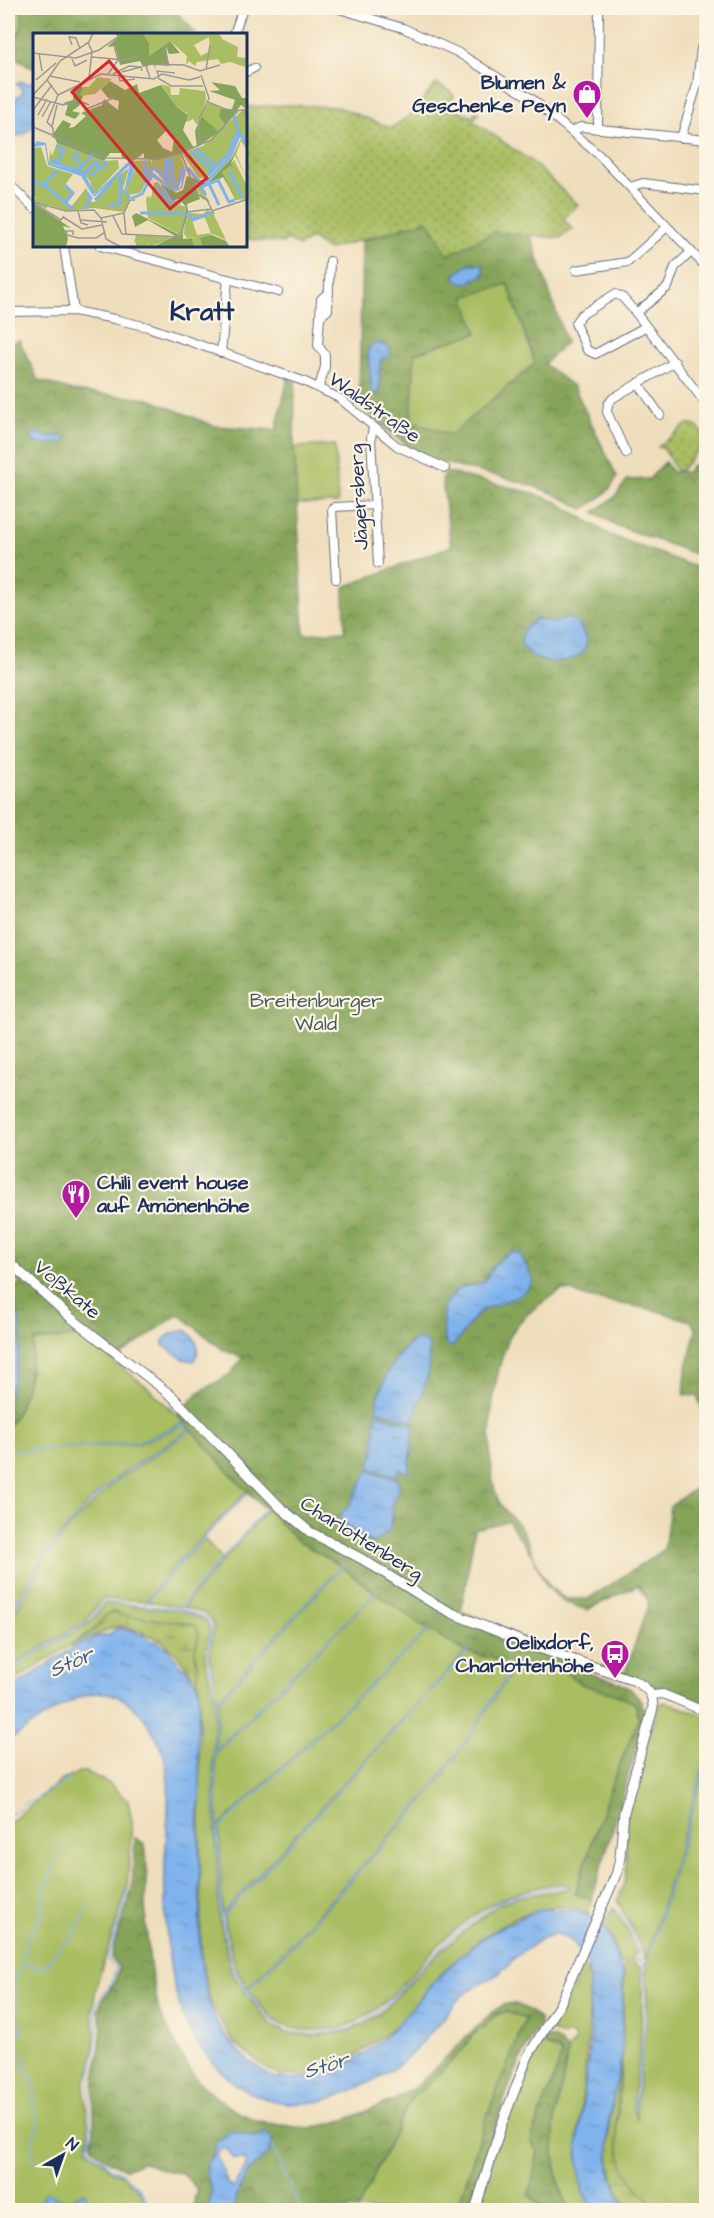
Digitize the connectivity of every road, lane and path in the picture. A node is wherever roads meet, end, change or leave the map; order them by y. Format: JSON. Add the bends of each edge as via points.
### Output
{"nodes":[{"id":1,"x":243,"y":8,"type":"edge"},
{"id":2,"x":336,"y":8,"type":"edge"},
{"id":3,"x":598,"y":8,"type":"edge"},
{"id":4,"x":234,"y":33,"type":"edge"},
{"id":5,"x":701,"y":48,"type":"dead end"},
{"id":6,"x":598,"y":129,"type":"junction"},
{"id":7,"x":572,"y":131,"type":"junction"},
{"id":8,"x":681,"y":138,"type":"junction"},
{"id":9,"x":706,"y":141,"type":"edge"},
{"id":10,"x":8,"y":183,"type":"edge"},
{"id":11,"x":630,"y":187,"type":"junction"},
{"id":12,"x":706,"y":191,"type":"edge"},
{"id":13,"x":33,"y":207,"type":"edge"},
{"id":14,"x":667,"y":227,"type":"junction"},
{"id":15,"x":64,"y":248,"type":"edge"},
{"id":16,"x":108,"y":248,"type":"edge"},
{"id":17,"x":691,"y":252,"type":"junction"},
{"id":18,"x":330,"y":261,"type":"dead end"},
{"id":19,"x":706,"y":267,"type":"edge"},
{"id":20,"x":576,"y":270,"type":"dead end"},
{"id":21,"x":228,"y":279,"type":"junction"},
{"id":22,"x":278,"y":292,"type":"dead end"},
{"id":23,"x":74,"y":311,"type":"junction"},
{"id":24,"x":8,"y":312,"type":"edge"},
{"id":25,"x":636,"y":314,"type":"junction"},
{"id":26,"x":645,"y":327,"type":"junction"},
{"id":27,"x":221,"y":353,"type":"junction"},
{"id":28,"x":675,"y":362,"type":"junction"},
{"id":29,"x":638,"y":383,"type":"junction"},
{"id":30,"x":319,"y":387,"type":"junction"},
{"id":31,"x":706,"y":404,"type":"edge"},
{"id":32,"x":660,"y":415,"type":"dead end"},
{"id":33,"x":373,"y":428,"type":"junction"},
{"id":34,"x":626,"y":453,"type":"dead end"},
{"id":35,"x":445,"y":468,"type":"dead end"},
{"id":36,"x":374,"y":505,"type":"junction"},
{"id":37,"x":378,"y":564,"type":"dead end"},
{"id":38,"x":336,"y":579,"type":"dead end"},
{"id":39,"x":8,"y":1261,"type":"edge"},
{"id":40,"x":107,"y":1344,"type":"joint"},
{"id":41,"x":651,"y":1695,"type":"junction"},
{"id":42,"x":706,"y":1712,"type":"edge"},
{"id":43,"x":475,"y":2211,"type":"edge"}],
"edges":[{"from":1,"to":4,"type":"street"},
{"from":2,"to":7,"type":"street","via":[[403,28],[457,52],[523,93]]},
{"from":3,"to":6,"type":"street"},
{"from":5,"to":8,"type":"street","via":[[697,85]]},
{"from":6,"to":7,"type":"street","via":[[581,127]]},
{"from":6,"to":8,"type":"street"},
{"from":7,"to":11,"type":"street"},
{"from":8,"to":9,"type":"street"},
{"from":10,"to":13,"type":"street"},
{"from":11,"to":12,"type":"street","via":[[643,183]]},
{"from":11,"to":14,"type":"street"},
{"from":14,"to":17,"type":"street"},
{"from":14,"to":20,"type":"street","via":[[628,262]]},
{"from":15,"to":23,"type":"street"},
{"from":16,"to":21,"type":"street"},
{"from":17,"to":19,"type":"street"},
{"from":17,"to":25,"type":"street","via":[[675,267],[668,287]]},
{"from":18,"to":30,"type":"street","via":[[328,310],[320,317],[318,345],[325,355],[326,367]]},
{"from":21,"to":22,"type":"street"},
{"from":21,"to":27,"type":"street"},
{"from":23,"to":24,"type":"street","name":"Waldstraße"},
{"from":23,"to":27,"type":"street","name":"Waldstraße","via":[[135,324]]},
{"from":25,"to":26,"type":"street"},
{"from":25,"to":26,"type":"street","via":[[615,294],[582,315],[576,323],[587,350],[595,354]]},
{"from":26,"to":28,"type":"street"},
{"from":27,"to":30,"type":"street","name":"Waldstraße"},
{"from":28,"to":29,"type":"street"},
{"from":28,"to":31,"type":"street"},
{"from":29,"to":32,"type":"street"},
{"from":29,"to":34,"type":"street","via":[[613,398],[607,408]]},
{"from":30,"to":33,"type":"street","name":"Waldstraße","via":[[344,402]]},
{"from":33,"to":35,"type":"street","name":"Waldstraße","via":[[407,452]]},
{"from":33,"to":36,"type":"street","name":"Jägersberg"},
{"from":36,"to":37,"type":"street","name":"Jägersberg"},
{"from":36,"to":38,"type":"street","via":[[333,508]]},
{"from":39,"to":40,"type":"main road","name":"Voßkate","via":[[70,1317]]},
{"from":40,"to":41,"type":"main road","name":"Charlottenberg","via":[[177,1401],[281,1508],[310,1532],[454,1614],[635,1681],[648,1688]]},
{"from":41,"to":42,"type":"street","via":[[663,1694]]},
{"from":41,"to":43,"type":"main road","via":[[653,1708],[624,1812],[618,1866],[560,2004],[528,2056]]}]}
